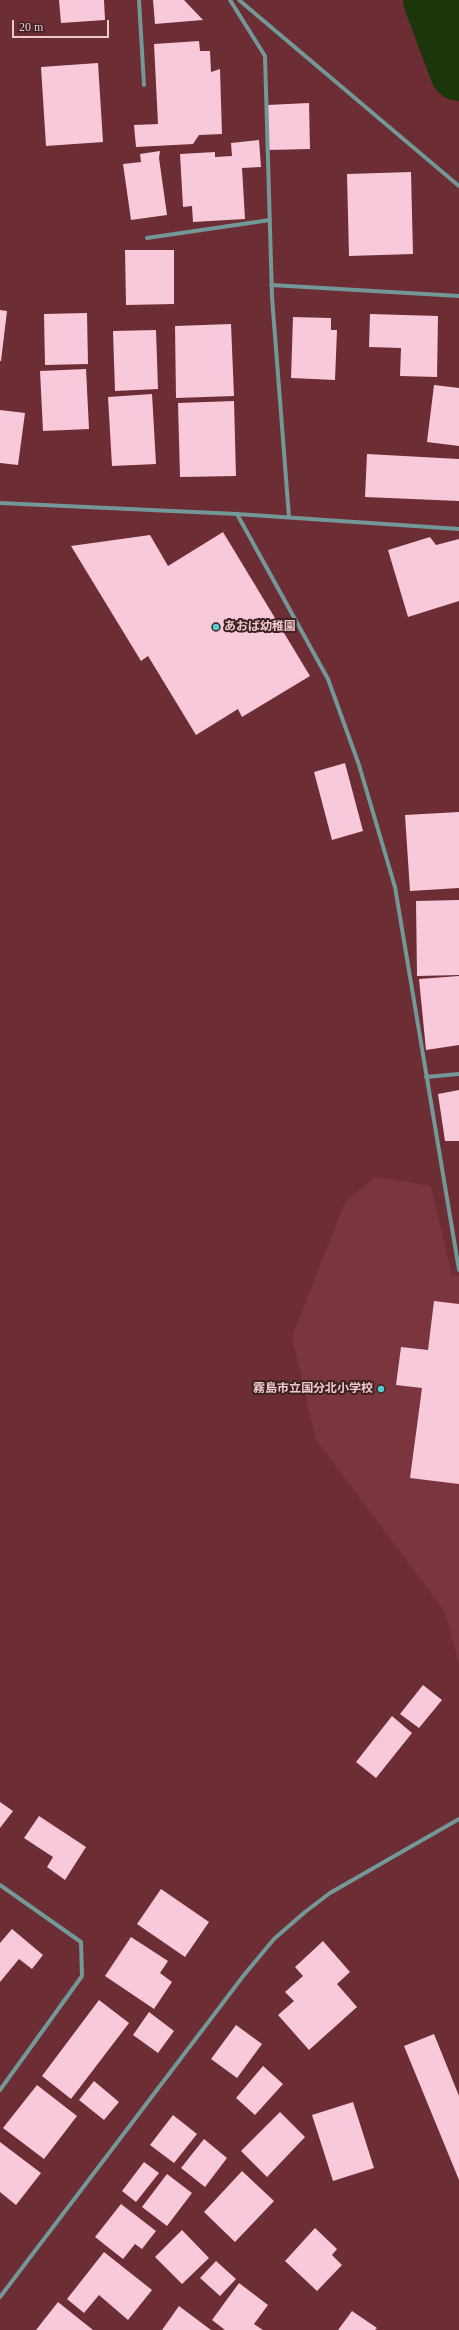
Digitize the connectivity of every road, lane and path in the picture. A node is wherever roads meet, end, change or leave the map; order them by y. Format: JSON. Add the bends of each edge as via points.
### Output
{"nodes":[{"id":1,"x":139,"y":0,"type":"edge"},
{"id":2,"x":230,"y":0,"type":"edge"},
{"id":3,"x":240,"y":0,"type":"edge"},
{"id":4,"x":144,"y":85,"type":"dead end"},
{"id":5,"x":459,"y":186,"type":"edge"},
{"id":6,"x":270,"y":220,"type":"junction"},
{"id":7,"x":147,"y":238,"type":"dead end"},
{"id":8,"x":271,"y":285,"type":"junction"},
{"id":9,"x":459,"y":296,"type":"edge"},
{"id":10,"x":0,"y":503,"type":"edge"},
{"id":11,"x":237,"y":514,"type":"junction"},
{"id":12,"x":289,"y":517,"type":"junction"},
{"id":13,"x":459,"y":529,"type":"edge"},
{"id":14,"x":459,"y":1074,"type":"edge"},
{"id":15,"x":426,"y":1077,"type":"junction"},
{"id":16,"x":459,"y":1270,"type":"edge"},
{"id":17,"x":459,"y":1819,"type":"edge"},
{"id":18,"x":0,"y":1885,"type":"edge"},
{"id":19,"x":0,"y":2090,"type":"edge"},
{"id":20,"x":0,"y":2297,"type":"edge"}],
"edges":[{"from":1,"to":4,"type":"street"},
{"from":2,"to":6,"type":"street","via":[[265,56]]},
{"from":3,"to":5,"type":"street"},
{"from":6,"to":7,"type":"street"},
{"from":6,"to":8,"type":"street"},
{"from":8,"to":9,"type":"street"},
{"from":8,"to":12,"type":"street"},
{"from":10,"to":11,"type":"street"},
{"from":11,"to":12,"type":"street"},
{"from":11,"to":15,"type":"street","via":[[328,678],[359,765],[395,887]]},
{"from":12,"to":13,"type":"street"},
{"from":14,"to":15,"type":"street"},
{"from":15,"to":16,"type":"street"},
{"from":17,"to":20,"type":"street","via":[[330,1893],[274,1939]]},
{"from":18,"to":19,"type":"street","via":[[81,1942],[82,1976]]}]}
